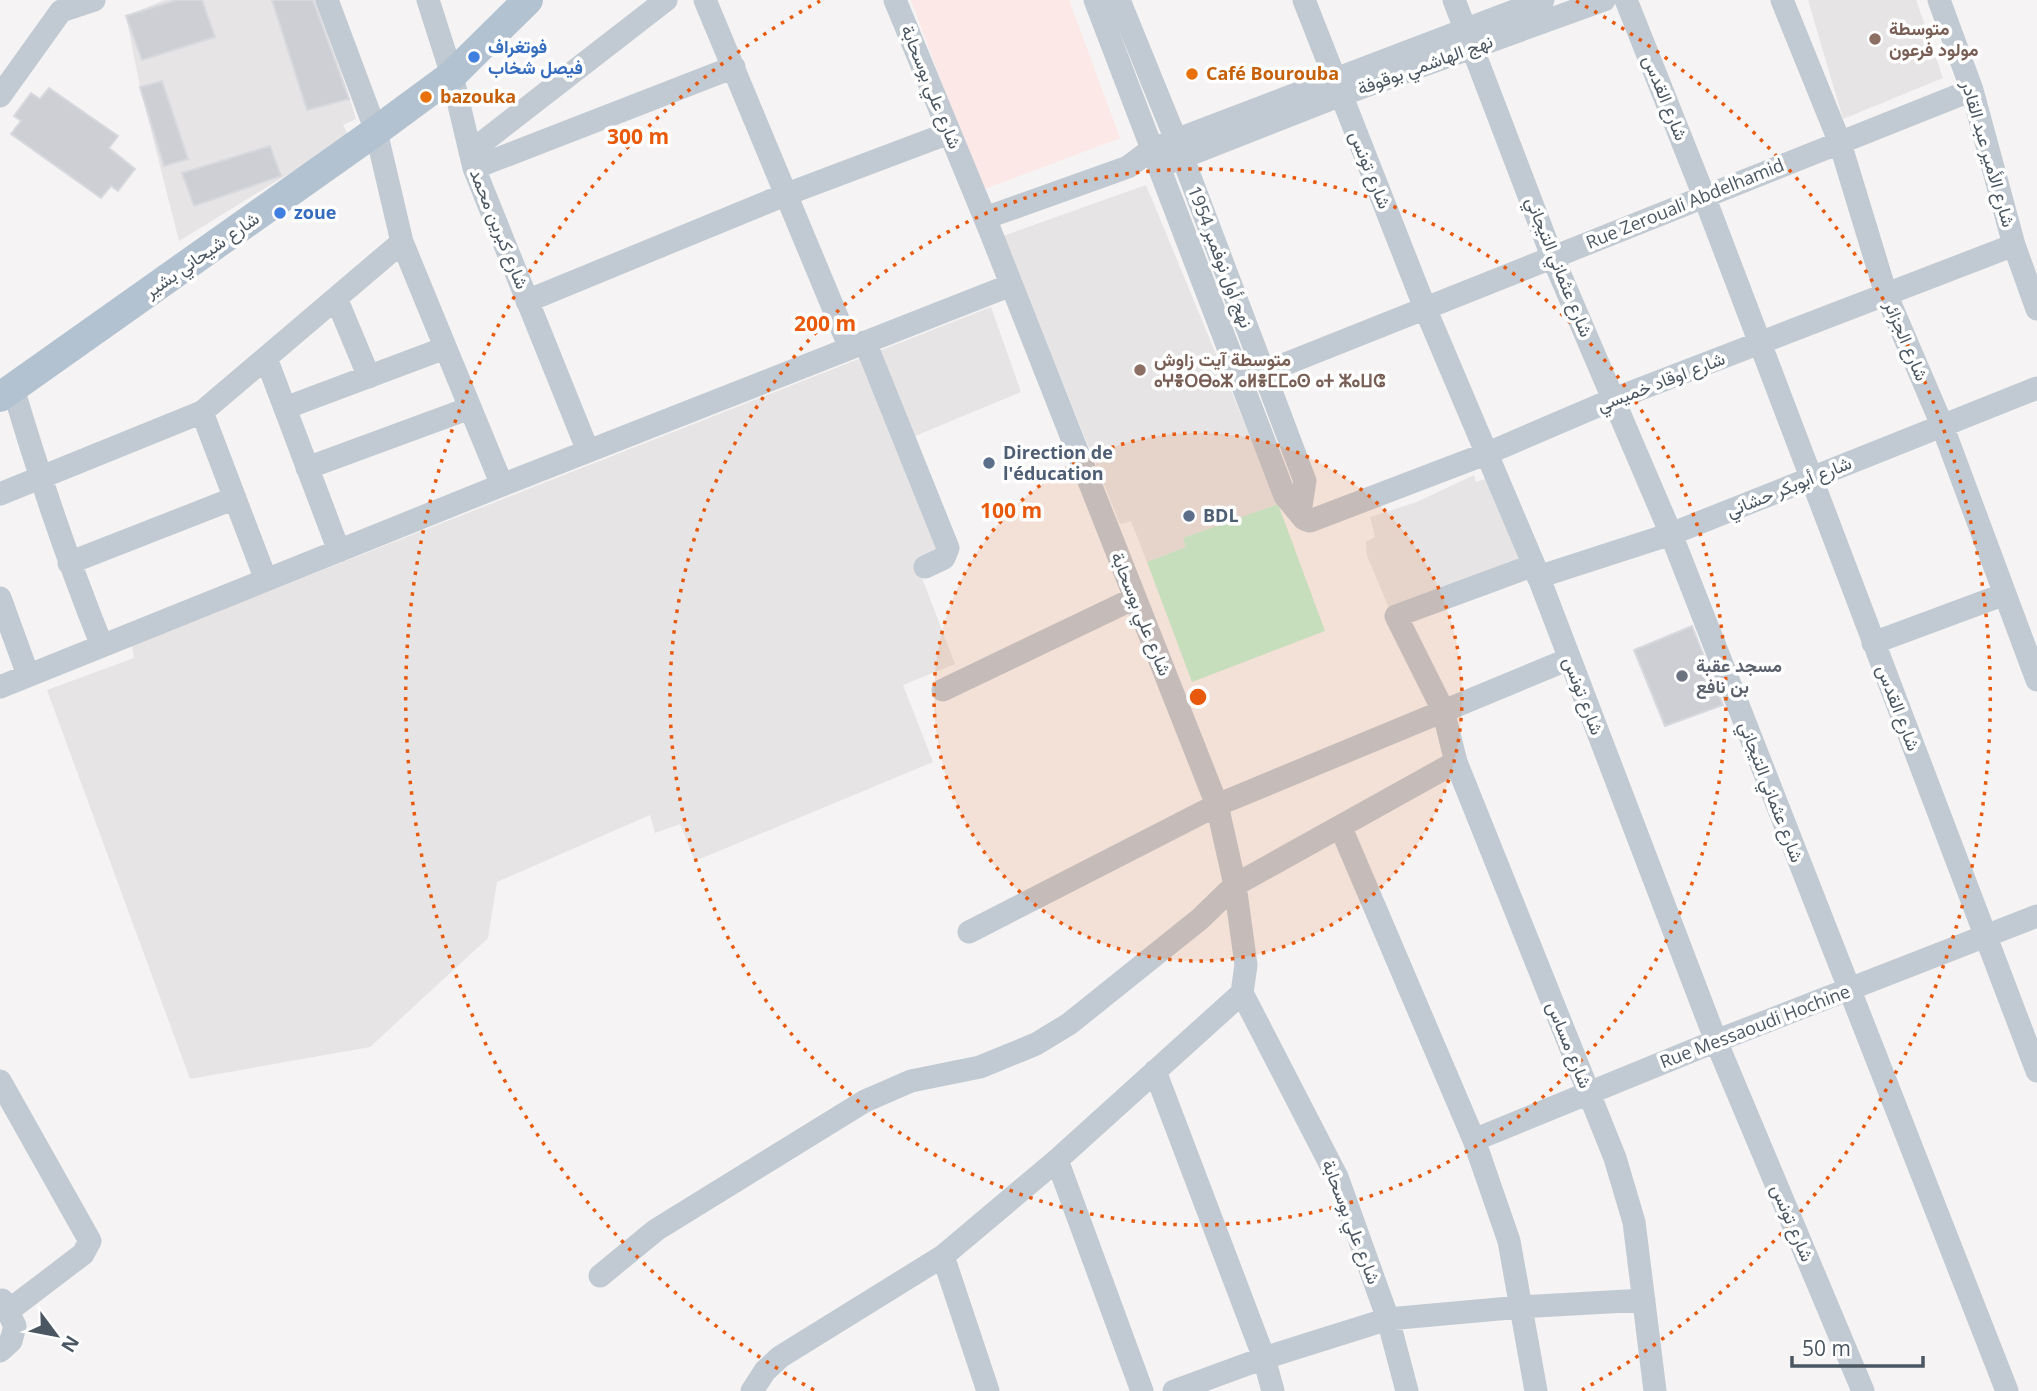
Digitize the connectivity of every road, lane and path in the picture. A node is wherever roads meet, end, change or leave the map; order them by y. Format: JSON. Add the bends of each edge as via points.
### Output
{"nodes":[{"id":1,"x":94,"y":0,"type":"edge"},
{"id":2,"x":327,"y":0,"type":"edge"},
{"id":3,"x":428,"y":0,"type":"edge"},
{"id":4,"x":528,"y":0,"type":"edge"},
{"id":5,"x":705,"y":0,"type":"edge"},
{"id":6,"x":895,"y":0,"type":"edge"},
{"id":7,"x":1095,"y":0,"type":"edge"},
{"id":8,"x":1119,"y":0,"type":"edge"},
{"id":9,"x":1304,"y":0,"type":"edge"},
{"id":10,"x":1454,"y":0,"type":"edge"},
{"id":11,"x":1543,"y":0,"type":"edge"},
{"id":12,"x":1604,"y":0,"type":"edge"},
{"id":13,"x":1626,"y":0,"type":"edge"},
{"id":14,"x":1782,"y":0,"type":"edge"},
{"id":15,"x":1939,"y":0,"type":"edge"},
{"id":16,"x":651,"y":4,"type":"edge"},
{"id":17,"x":58,"y":6,"type":"edge"},
{"id":18,"x":1470,"y":38,"type":"junction"},
{"id":19,"x":734,"y":67,"type":"junction"},
{"id":20,"x":8,"y":68,"type":"edge"},
{"id":21,"x":452,"y":75,"type":"junction"},
{"id":22,"x":1338,"y":87,"type":"junction"},
{"id":23,"x":1972,"y":90,"type":"junction"},
{"id":24,"x":0,"y":96,"type":"edge"},
{"id":25,"x":376,"y":131,"type":"junction"},
{"id":26,"x":949,"y":133,"type":"junction"},
{"id":27,"x":1840,"y":143,"type":"junction"},
{"id":28,"x":1179,"y":149,"type":"junction"},
{"id":29,"x":1155,"y":158,"type":"junction"},
{"id":30,"x":472,"y":160,"type":"junction"},
{"id":31,"x":787,"y":194,"type":"junction"},
{"id":32,"x":1704,"y":196,"type":"junction"},
{"id":33,"x":985,"y":218,"type":"junction"},
{"id":34,"x":402,"y":242,"type":"junction"},
{"id":35,"x":2014,"y":245,"type":"junction"},
{"id":36,"x":1552,"y":256,"type":"junction"},
{"id":37,"x":1011,"y":285,"type":"junction"},
{"id":38,"x":1886,"y":294,"type":"junction"},
{"id":39,"x":336,"y":298,"type":"junction"},
{"id":40,"x":527,"y":301,"type":"junction"},
{"id":41,"x":1426,"y":308,"type":"junction"},
{"id":42,"x":2037,"y":309,"type":"edge"},
{"id":43,"x":1760,"y":343,"type":"junction"},
{"id":44,"x":858,"y":345,"type":"junction"},
{"id":45,"x":445,"y":348,"type":"junction"},
{"id":46,"x":266,"y":358,"type":"junction"},
{"id":47,"x":369,"y":377,"type":"junction"},
{"id":48,"x":1253,"y":377,"type":"junction"},
{"id":49,"x":2037,"y":388,"type":"edge"},
{"id":50,"x":6,"y":393,"type":"edge"},
{"id":51,"x":1614,"y":400,"type":"junction"},
{"id":52,"x":285,"y":408,"type":"junction"},
{"id":53,"x":470,"y":408,"type":"junction"},
{"id":54,"x":202,"y":412,"type":"junction"},
{"id":55,"x":1942,"y":425,"type":"junction"},
{"id":56,"x":588,"y":451,"type":"junction"},
{"id":57,"x":1488,"y":453,"type":"junction"},
{"id":58,"x":307,"y":468,"type":"junction"},
{"id":59,"x":40,"y":479,"type":"junction"},
{"id":60,"x":1810,"y":479,"type":"junction"},
{"id":61,"x":502,"y":485,"type":"junction"},
{"id":62,"x":0,"y":494,"type":"edge"},
{"id":63,"x":235,"y":498,"type":"junction"},
{"id":64,"x":1305,"y":516,"type":"joint"},
{"id":65,"x":1671,"y":534,"type":"junction"},
{"id":66,"x":339,"y":551,"type":"junction"},
{"id":67,"x":69,"y":564,"type":"junction"},
{"id":68,"x":925,"y":567,"type":"dead end"},
{"id":69,"x":1536,"y":571,"type":"junction"},
{"id":70,"x":266,"y":580,"type":"junction"},
{"id":71,"x":2005,"y":594,"type":"junction"},
{"id":72,"x":0,"y":598,"type":"edge"},
{"id":73,"x":1135,"y":598,"type":"junction"},
{"id":74,"x":1873,"y":643,"type":"junction"},
{"id":75,"x":102,"y":646,"type":"junction"},
{"id":76,"x":1569,"y":659,"type":"junction"},
{"id":77,"x":29,"y":676,"type":"junction"},
{"id":78,"x":2037,"y":680,"type":"edge"},
{"id":79,"x":0,"y":687,"type":"edge"},
{"id":80,"x":943,"y":690,"type":"dead end"},
{"id":81,"x":1443,"y":710,"type":"junction"},
{"id":82,"x":1456,"y":762,"type":"junction"},
{"id":83,"x":1217,"y":805,"type":"junction"},
{"id":84,"x":1342,"y":828,"type":"junction"},
{"id":85,"x":1235,"y":886,"type":"junction"},
{"id":86,"x":2037,"y":916,"type":"edge"},
{"id":87,"x":969,"y":932,"type":"dead end"},
{"id":88,"x":1985,"y":936,"type":"junction"},
{"id":89,"x":1849,"y":991,"type":"junction"},
{"id":90,"x":1242,"y":993,"type":"junction"},
{"id":91,"x":1716,"y":1041,"type":"junction"},
{"id":92,"x":1155,"y":1071,"type":"junction"},
{"id":93,"x":2037,"y":1072,"type":"edge"},
{"id":94,"x":0,"y":1080,"type":"edge"},
{"id":95,"x":1588,"y":1093,"type":"junction"},
{"id":96,"x":1474,"y":1140,"type":"junction"},
{"id":97,"x":1057,"y":1160,"type":"junction"},
{"id":98,"x":943,"y":1256,"type":"junction"},
{"id":99,"x":600,"y":1276,"type":"dead end"},
{"id":100,"x":1644,"y":1300,"type":"junction"},
{"id":101,"x":4,"y":1304,"type":"edge"},
{"id":102,"x":1521,"y":1307,"type":"junction"},
{"id":103,"x":1388,"y":1319,"type":"junction"},
{"id":104,"x":0,"y":1351,"type":"edge"},
{"id":105,"x":1264,"y":1358,"type":"junction"},
{"id":106,"x":753,"y":1390,"type":"edge"},
{"id":107,"x":988,"y":1391,"type":"edge"},
{"id":108,"x":1142,"y":1391,"type":"edge"},
{"id":109,"x":1174,"y":1391,"type":"edge"},
{"id":110,"x":1273,"y":1391,"type":"edge"},
{"id":111,"x":1407,"y":1391,"type":"edge"},
{"id":112,"x":1536,"y":1391,"type":"edge"},
{"id":113,"x":1655,"y":1391,"type":"edge"},
{"id":114,"x":1863,"y":1391,"type":"edge"},
{"id":115,"x":2007,"y":1391,"type":"edge"}],
"edges":[{"from":1,"to":17,"type":"street"},
{"from":2,"to":25,"type":"street"},
{"from":3,"to":21,"type":"street","name":"شارع كبرين محمد"},
{"from":4,"to":21,"type":"main road","name":"شارع شيحاني بشير"},
{"from":5,"to":19,"type":"street"},
{"from":6,"to":26,"type":"street","name":"شارع علي بوسحابة"},
{"from":7,"to":29,"type":"street","name":"نهج أول نوفمبر 1954"},
{"from":8,"to":28,"type":"street","name":"نهج أول نوفمبر 1954"},
{"from":9,"to":22,"type":"street","name":"شارع تونس"},
{"from":10,"to":18,"type":"street","name":"شارع عثماني التيجاني"},
{"from":11,"to":18,"type":"street","name":"نهج الهاشمي بوقوفة"},
{"from":12,"to":18,"type":"street","name":"نهج الهاشمي بوقوفة"},
{"from":13,"to":32,"type":"street","name":"شارع القدس"},
{"from":14,"to":27,"type":"street","name":"شارع الجزائر"},
{"from":15,"to":23,"type":"street","name":"شارع الأمير عبد القادر"},
{"from":16,"to":30,"type":"street"},
{"from":17,"to":20,"type":"street"},
{"from":18,"to":22,"type":"street","name":"نهج الهاشمي بوقوفة"},
{"from":18,"to":36,"type":"street","name":"شارع عثماني التيجاني"},
{"from":19,"to":30,"type":"street"},
{"from":19,"to":31,"type":"street"},
{"from":20,"to":24,"type":"street"},
{"from":21,"to":25,"type":"main road","name":"شارع شيحاني بشير"},
{"from":21,"to":30,"type":"street","name":"شارع كبرين محمد"},
{"from":22,"to":28,"type":"street","name":"نهج الهاشمي بوقوفة"},
{"from":22,"to":41,"type":"street","name":"شارع تونس"},
{"from":23,"to":27,"type":"street","name":"Rue Zerouali Abdelhamid"},
{"from":23,"to":35,"type":"street","name":"شارع الأمير عبد القادر"},
{"from":25,"to":34,"type":"street"},
{"from":25,"to":50,"type":"main road","name":"شارع شيحاني بشير"},
{"from":26,"to":31,"type":"street"},
{"from":26,"to":33,"type":"street","name":"شارع علي بوسحابة"},
{"from":27,"to":32,"type":"street","name":"Rue Zerouali Abdelhamid"},
{"from":27,"to":38,"type":"street","name":"شارع الجزائر"},
{"from":28,"to":29,"type":"street","name":"نهج الهاشمي بوقوفة"},
{"from":28,"to":48,"type":"street","name":"نهج أول نوفمبر 1954"},
{"from":29,"to":33,"type":"street","name":"نهج الهاشمي بوقوفة"},
{"from":29,"to":48,"type":"street","name":"نهج أول نوفمبر 1954"},
{"from":30,"to":40,"type":"street","name":"شارع كبرين محمد"},
{"from":31,"to":40,"type":"street"},
{"from":31,"to":44,"type":"street"},
{"from":32,"to":36,"type":"street","name":"Rue Zerouali Abdelhamid"},
{"from":32,"to":43,"type":"street","name":"شارع القدس"},
{"from":33,"to":37,"type":"street","name":"شارع علي بوسحابة"},
{"from":34,"to":39,"type":"street"},
{"from":34,"to":45,"type":"street"},
{"from":35,"to":38,"type":"street","name":"شارع اوقاد خميسي"},
{"from":35,"to":42,"type":"street","name":"شارع الأمير عبد القادر"},
{"from":36,"to":41,"type":"street","name":"Rue Zerouali Abdelhamid"},
{"from":36,"to":51,"type":"street","name":"شارع عثماني التيجاني"},
{"from":37,"to":44,"type":"street"},
{"from":37,"to":73,"type":"street","name":"شارع علي بوسحابة"},
{"from":38,"to":43,"type":"street","name":"شارع اوقاد خميسي"},
{"from":38,"to":55,"type":"street","name":"شارع الجزائر"},
{"from":39,"to":46,"type":"street"},
{"from":39,"to":47,"type":"street"},
{"from":40,"to":56,"type":"street","name":"شارع كبرين محمد"},
{"from":41,"to":48,"type":"street","name":"Rue Zerouali Abdelhamid"},
{"from":41,"to":57,"type":"street","name":"شارع تونس"},
{"from":43,"to":51,"type":"street","name":"شارع اوقاد خميسي"},
{"from":43,"to":60,"type":"street","name":"شارع القدس"},
{"from":44,"to":56,"type":"street"},
{"from":44,"to":68,"type":"street","via":[[944,535],[947,554]]},
{"from":45,"to":47,"type":"street"},
{"from":45,"to":53,"type":"street"},
{"from":46,"to":52,"type":"street"},
{"from":46,"to":54,"type":"street"},
{"from":47,"to":52,"type":"street"},
{"from":48,"to":64,"type":"street","name":"نهج أول نوفمبر 1954","via":[[1285,496]]},
{"from":49,"to":55,"type":"street","name":"شارع أبوبكر حشاني"},
{"from":50,"to":59,"type":"street"},
{"from":51,"to":57,"type":"street","name":"شارع اوقاد خميسي"},
{"from":51,"to":65,"type":"street","name":"شارع عثماني التيجاني"},
{"from":52,"to":58,"type":"street"},
{"from":53,"to":58,"type":"street"},
{"from":53,"to":61,"type":"street"},
{"from":54,"to":59,"type":"street"},
{"from":54,"to":63,"type":"street"},
{"from":55,"to":60,"type":"street","name":"شارع أبوبكر حشاني"},
{"from":55,"to":71,"type":"street","name":"شارع الجزائر"},
{"from":56,"to":61,"type":"street"},
{"from":57,"to":64,"type":"street","name":"شارع اوقاد خميسي"},
{"from":57,"to":69,"type":"street","name":"شارع تونس"},
{"from":58,"to":66,"type":"street"},
{"from":59,"to":62,"type":"street"},
{"from":59,"to":67,"type":"street"},
{"from":60,"to":65,"type":"street","name":"شارع أبوبكر حشاني"},
{"from":60,"to":74,"type":"street","name":"شارع القدس"},
{"from":61,"to":66,"type":"street"},
{"from":63,"to":67,"type":"street"},
{"from":63,"to":70,"type":"street"},
{"from":65,"to":69,"type":"street","name":"شارع أبوبكر حشاني"},
{"from":65,"to":89,"type":"street","name":"شارع عثماني التيجاني"},
{"from":66,"to":70,"type":"street"},
{"from":67,"to":75,"type":"street"},
{"from":69,"to":76,"type":"street","name":"شارع تونس"},
{"from":69,"to":81,"type":"street","name":"شارع أبوبكر حشاني","via":[[1396,616]]},
{"from":70,"to":75,"type":"street"},
{"from":71,"to":74,"type":"street"},
{"from":71,"to":78,"type":"street","name":"شارع الجزائر"},
{"from":72,"to":77,"type":"street"},
{"from":73,"to":80,"type":"street"},
{"from":73,"to":83,"type":"street","name":"شارع علي بوسحابة"},
{"from":74,"to":88,"type":"street","name":"شارع القدس"},
{"from":75,"to":77,"type":"street"},
{"from":76,"to":81,"type":"street"},
{"from":76,"to":91,"type":"street","name":"شارع تونس"},
{"from":77,"to":79,"type":"street"},
{"from":81,"to":82,"type":"street","name":"شارع مساس"},
{"from":81,"to":83,"type":"street"},
{"from":82,"to":84,"type":"street"},
{"from":82,"to":95,"type":"street","name":"شارع مساس"},
{"from":83,"to":85,"type":"street","name":"شارع علي بوسحابة"},
{"from":83,"to":87,"type":"street"},
{"from":84,"to":85,"type":"street"},
{"from":84,"to":96,"type":"street"},
{"from":85,"to":90,"type":"street","name":"شارع علي بوسحابة","via":[[1246,965]]},
{"from":85,"to":99,"type":"street","via":[[1069,1024],[998,1060],[911,1081],[865,1101],[656,1230]]},
{"from":86,"to":88,"type":"street","name":"Rue Messaoudi Hochine"},
{"from":88,"to":89,"type":"street","name":"Rue Messaoudi Hochine"},
{"from":88,"to":93,"type":"street","name":"شارع القدس"},
{"from":89,"to":91,"type":"street","name":"Rue Messaoudi Hochine"},
{"from":89,"to":115,"type":"street","name":"شارع عثماني التيجاني"},
{"from":90,"to":92,"type":"street"},
{"from":90,"to":103,"type":"street","name":"شارع علي بوسحابة","via":[[1337,1177]]},
{"from":91,"to":95,"type":"street","name":"Rue Messaoudi Hochine"},
{"from":91,"to":114,"type":"street","name":"شارع تونس"},
{"from":92,"to":97,"type":"street"},
{"from":92,"to":105,"type":"street"},
{"from":94,"to":101,"type":"street","via":[[90,1241],[83,1254]]},
{"from":95,"to":96,"type":"street","name":"Rue Messaoudi Hochine"},
{"from":95,"to":100,"type":"street","name":"شارع مساس","via":[[1615,1158],[1634,1223]]},
{"from":96,"to":102,"type":"street","via":[[1509,1241]]},
{"from":97,"to":98,"type":"street"},
{"from":97,"to":108,"type":"street"},
{"from":98,"to":106,"type":"street","via":[[780,1357]]},
{"from":98,"to":107,"type":"street"},
{"from":100,"to":102,"type":"street"},
{"from":100,"to":113,"type":"street","name":"شارع مساس"},
{"from":101,"to":104,"type":"street","via":[[15,1326],[11,1341]]},
{"from":102,"to":103,"type":"street"},
{"from":102,"to":112,"type":"street"},
{"from":103,"to":105,"type":"street"},
{"from":103,"to":111,"type":"street","name":"شارع علي بوسحابة"},
{"from":105,"to":109,"type":"street"},
{"from":105,"to":110,"type":"street"}]}
